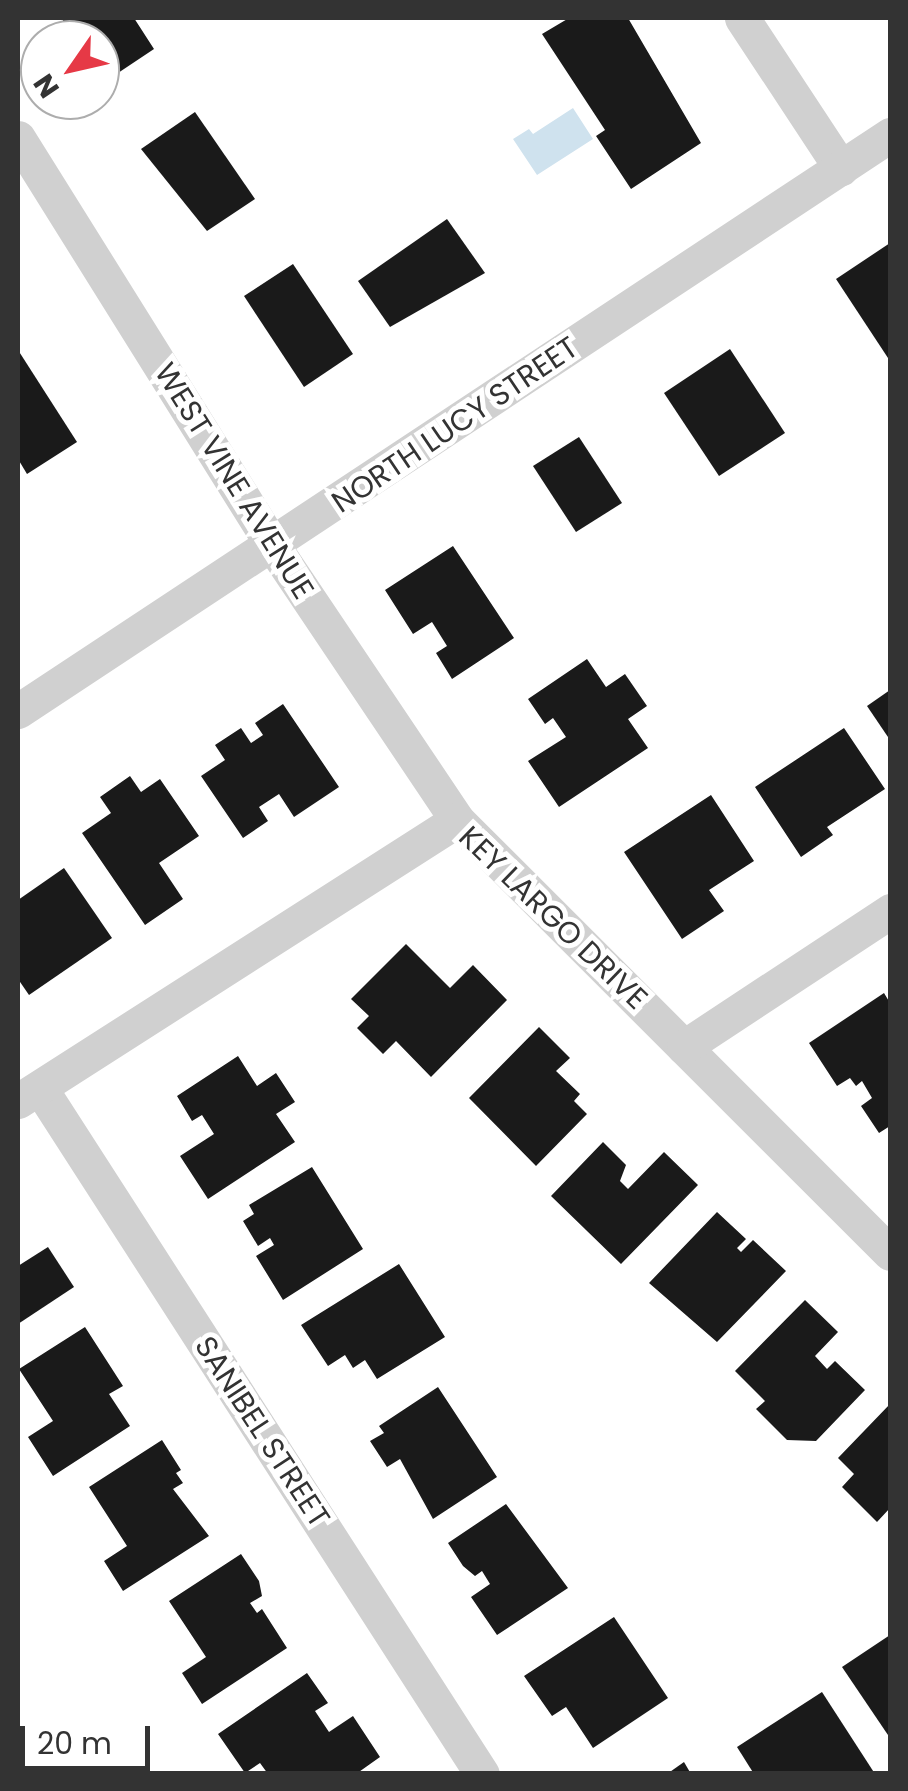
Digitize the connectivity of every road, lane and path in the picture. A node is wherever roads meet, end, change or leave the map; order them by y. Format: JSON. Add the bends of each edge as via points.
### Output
{"nodes":[{"id":1,"x":742,"y":18,"type":"edge"},
{"id":2,"x":890,"y":135,"type":"edge"},
{"id":3,"x":18,"y":138,"type":"edge"},
{"id":4,"x":841,"y":168,"type":"junction"},
{"id":5,"x":273,"y":546,"type":"junction"},
{"id":6,"x":18,"y":711,"type":"edge"},
{"id":7,"x":458,"y":820,"type":"junction"},
{"id":8,"x":890,"y":911,"type":"edge"},
{"id":9,"x":684,"y":1048,"type":"junction"},
{"id":10,"x":30,"y":1096,"type":"edge"},
{"id":11,"x":890,"y":1253,"type":"edge"},
{"id":12,"x":482,"y":1774,"type":"edge"}],
"edges":[{"from":1,"to":4,"type":"street"},
{"from":2,"to":4,"type":"street","name":"NORTH LUCY STREET"},
{"from":3,"to":5,"type":"street","name":"WEST VINE AVENUE"},
{"from":4,"to":5,"type":"street","name":"NORTH LUCY STREET"},
{"from":5,"to":6,"type":"street","name":"NORTH LUCY STREET"},
{"from":5,"to":7,"type":"street","name":"WEST VINE AVENUE"},
{"from":7,"to":9,"type":"street","name":"KEY LARGO DRIVE"},
{"from":7,"to":10,"type":"street","name":"KEY LARGO DRIVE"},
{"from":8,"to":9,"type":"street"},
{"from":9,"to":11,"type":"street","name":"KEY LARGO DRIVE"},
{"from":10,"to":12,"type":"street","name":"SANIBEL STREET"}]}
